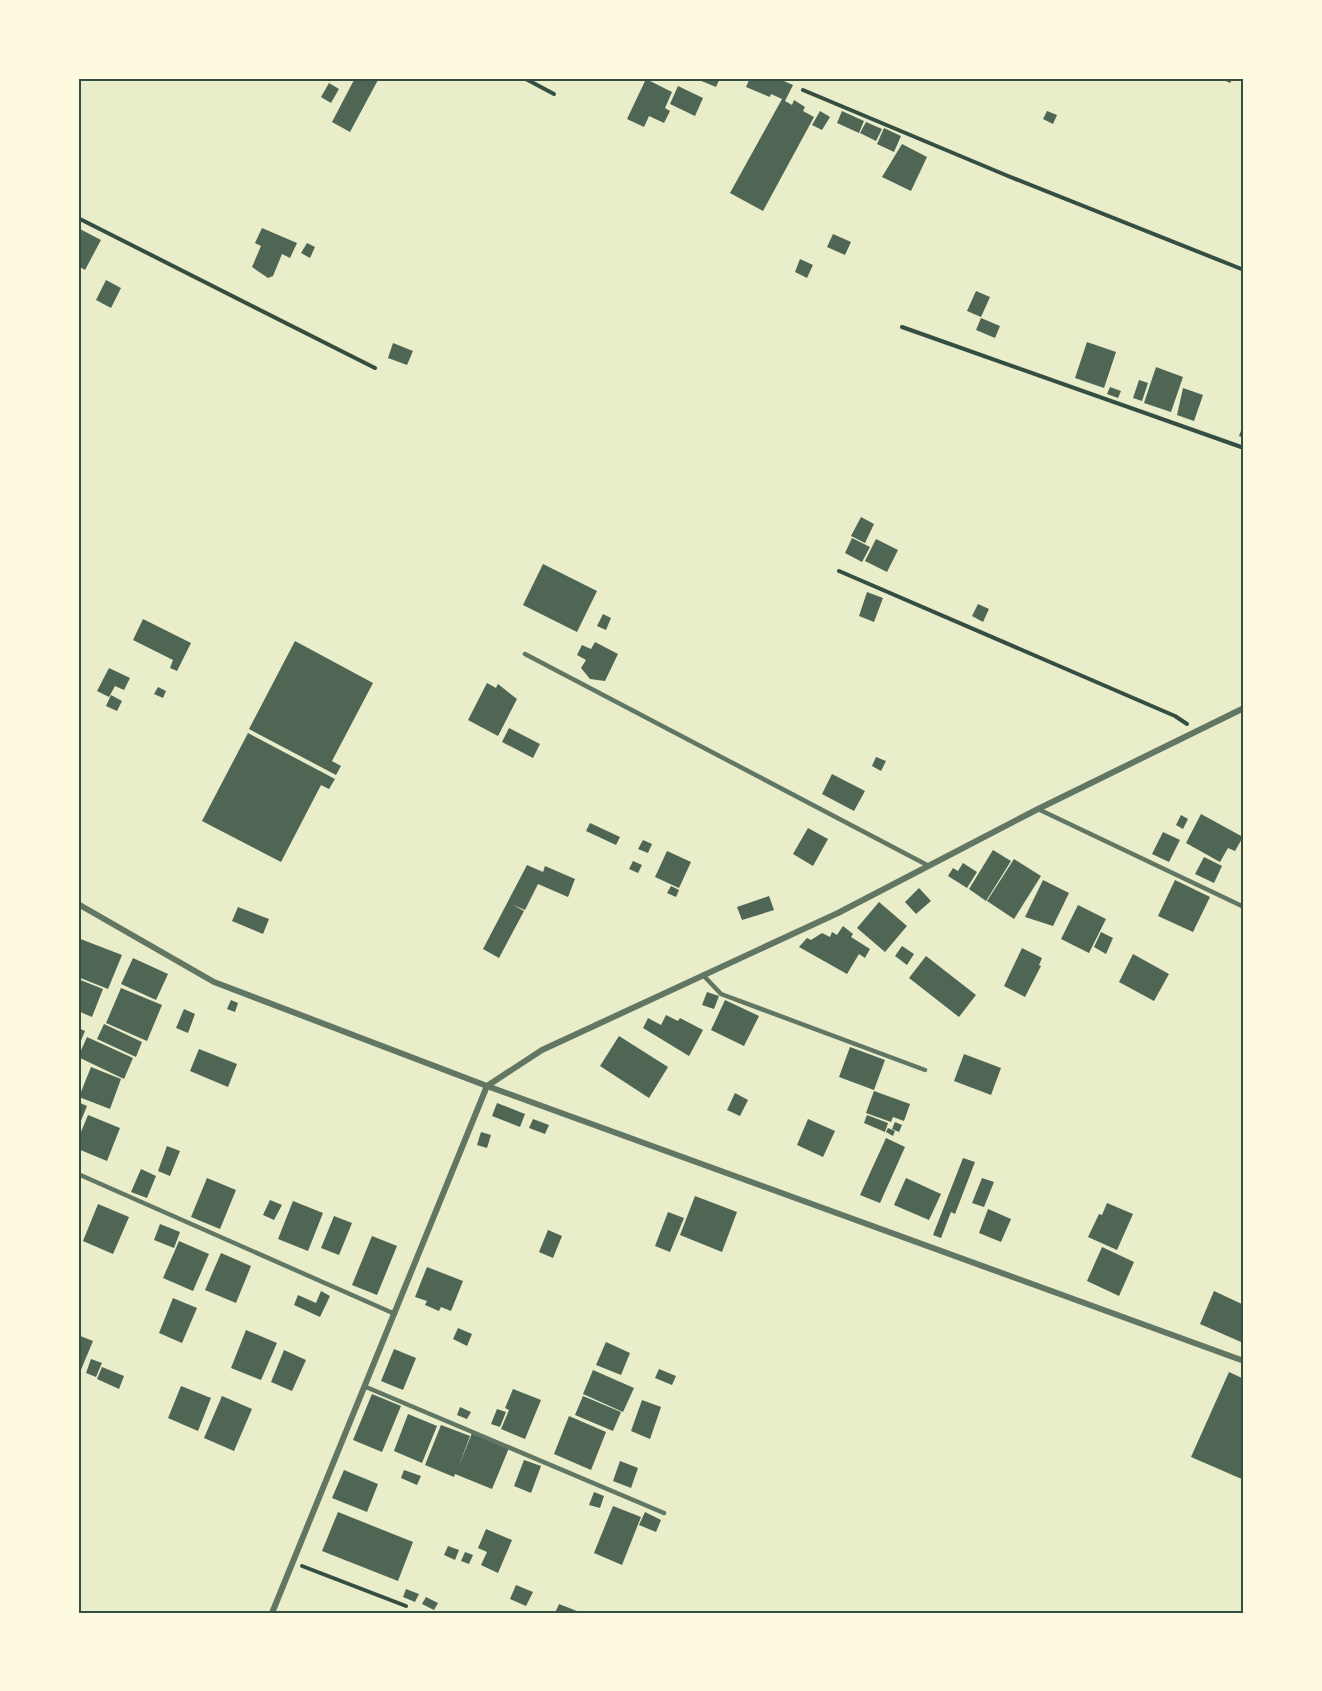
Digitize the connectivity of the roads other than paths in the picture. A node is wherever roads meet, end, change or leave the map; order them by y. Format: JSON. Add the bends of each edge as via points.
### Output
{"nodes":[{"id":1,"x":525,"y":654,"type":"dead end"},
{"id":2,"x":1244,"y":708,"type":"edge"},
{"id":3,"x":1038,"y":809,"type":"junction"},
{"id":4,"x":929,"y":866,"type":"junction"},
{"id":5,"x":78,"y":904,"type":"edge"},
{"id":6,"x":1244,"y":907,"type":"edge"},
{"id":7,"x":703,"y":975,"type":"junction"},
{"id":8,"x":925,"y":1070,"type":"dead end"},
{"id":9,"x":487,"y":1086,"type":"junction"},
{"id":10,"x":78,"y":1174,"type":"edge"},
{"id":11,"x":395,"y":1314,"type":"junction"},
{"id":12,"x":1244,"y":1361,"type":"edge"},
{"id":13,"x":366,"y":1387,"type":"junction"},
{"id":14,"x":664,"y":1513,"type":"dead end"},
{"id":15,"x":272,"y":1613,"type":"edge"}],
"edges":[{"from":1,"to":4,"type":"lane"},
{"from":2,"to":3,"type":"street"},
{"from":3,"to":4,"type":"street"},
{"from":3,"to":6,"type":"lane"},
{"from":4,"to":7,"type":"street"},
{"from":5,"to":9,"type":"street","via":[[214,982]]},
{"from":7,"to":8,"type":"lane","via":[[721,994]]},
{"from":7,"to":9,"type":"street","via":[[542,1050]]},
{"from":9,"to":11,"type":"street"},
{"from":9,"to":12,"type":"street"},
{"from":10,"to":11,"type":"lane"},
{"from":11,"to":13,"type":"street"},
{"from":13,"to":14,"type":"lane"},
{"from":13,"to":15,"type":"street"}]}
